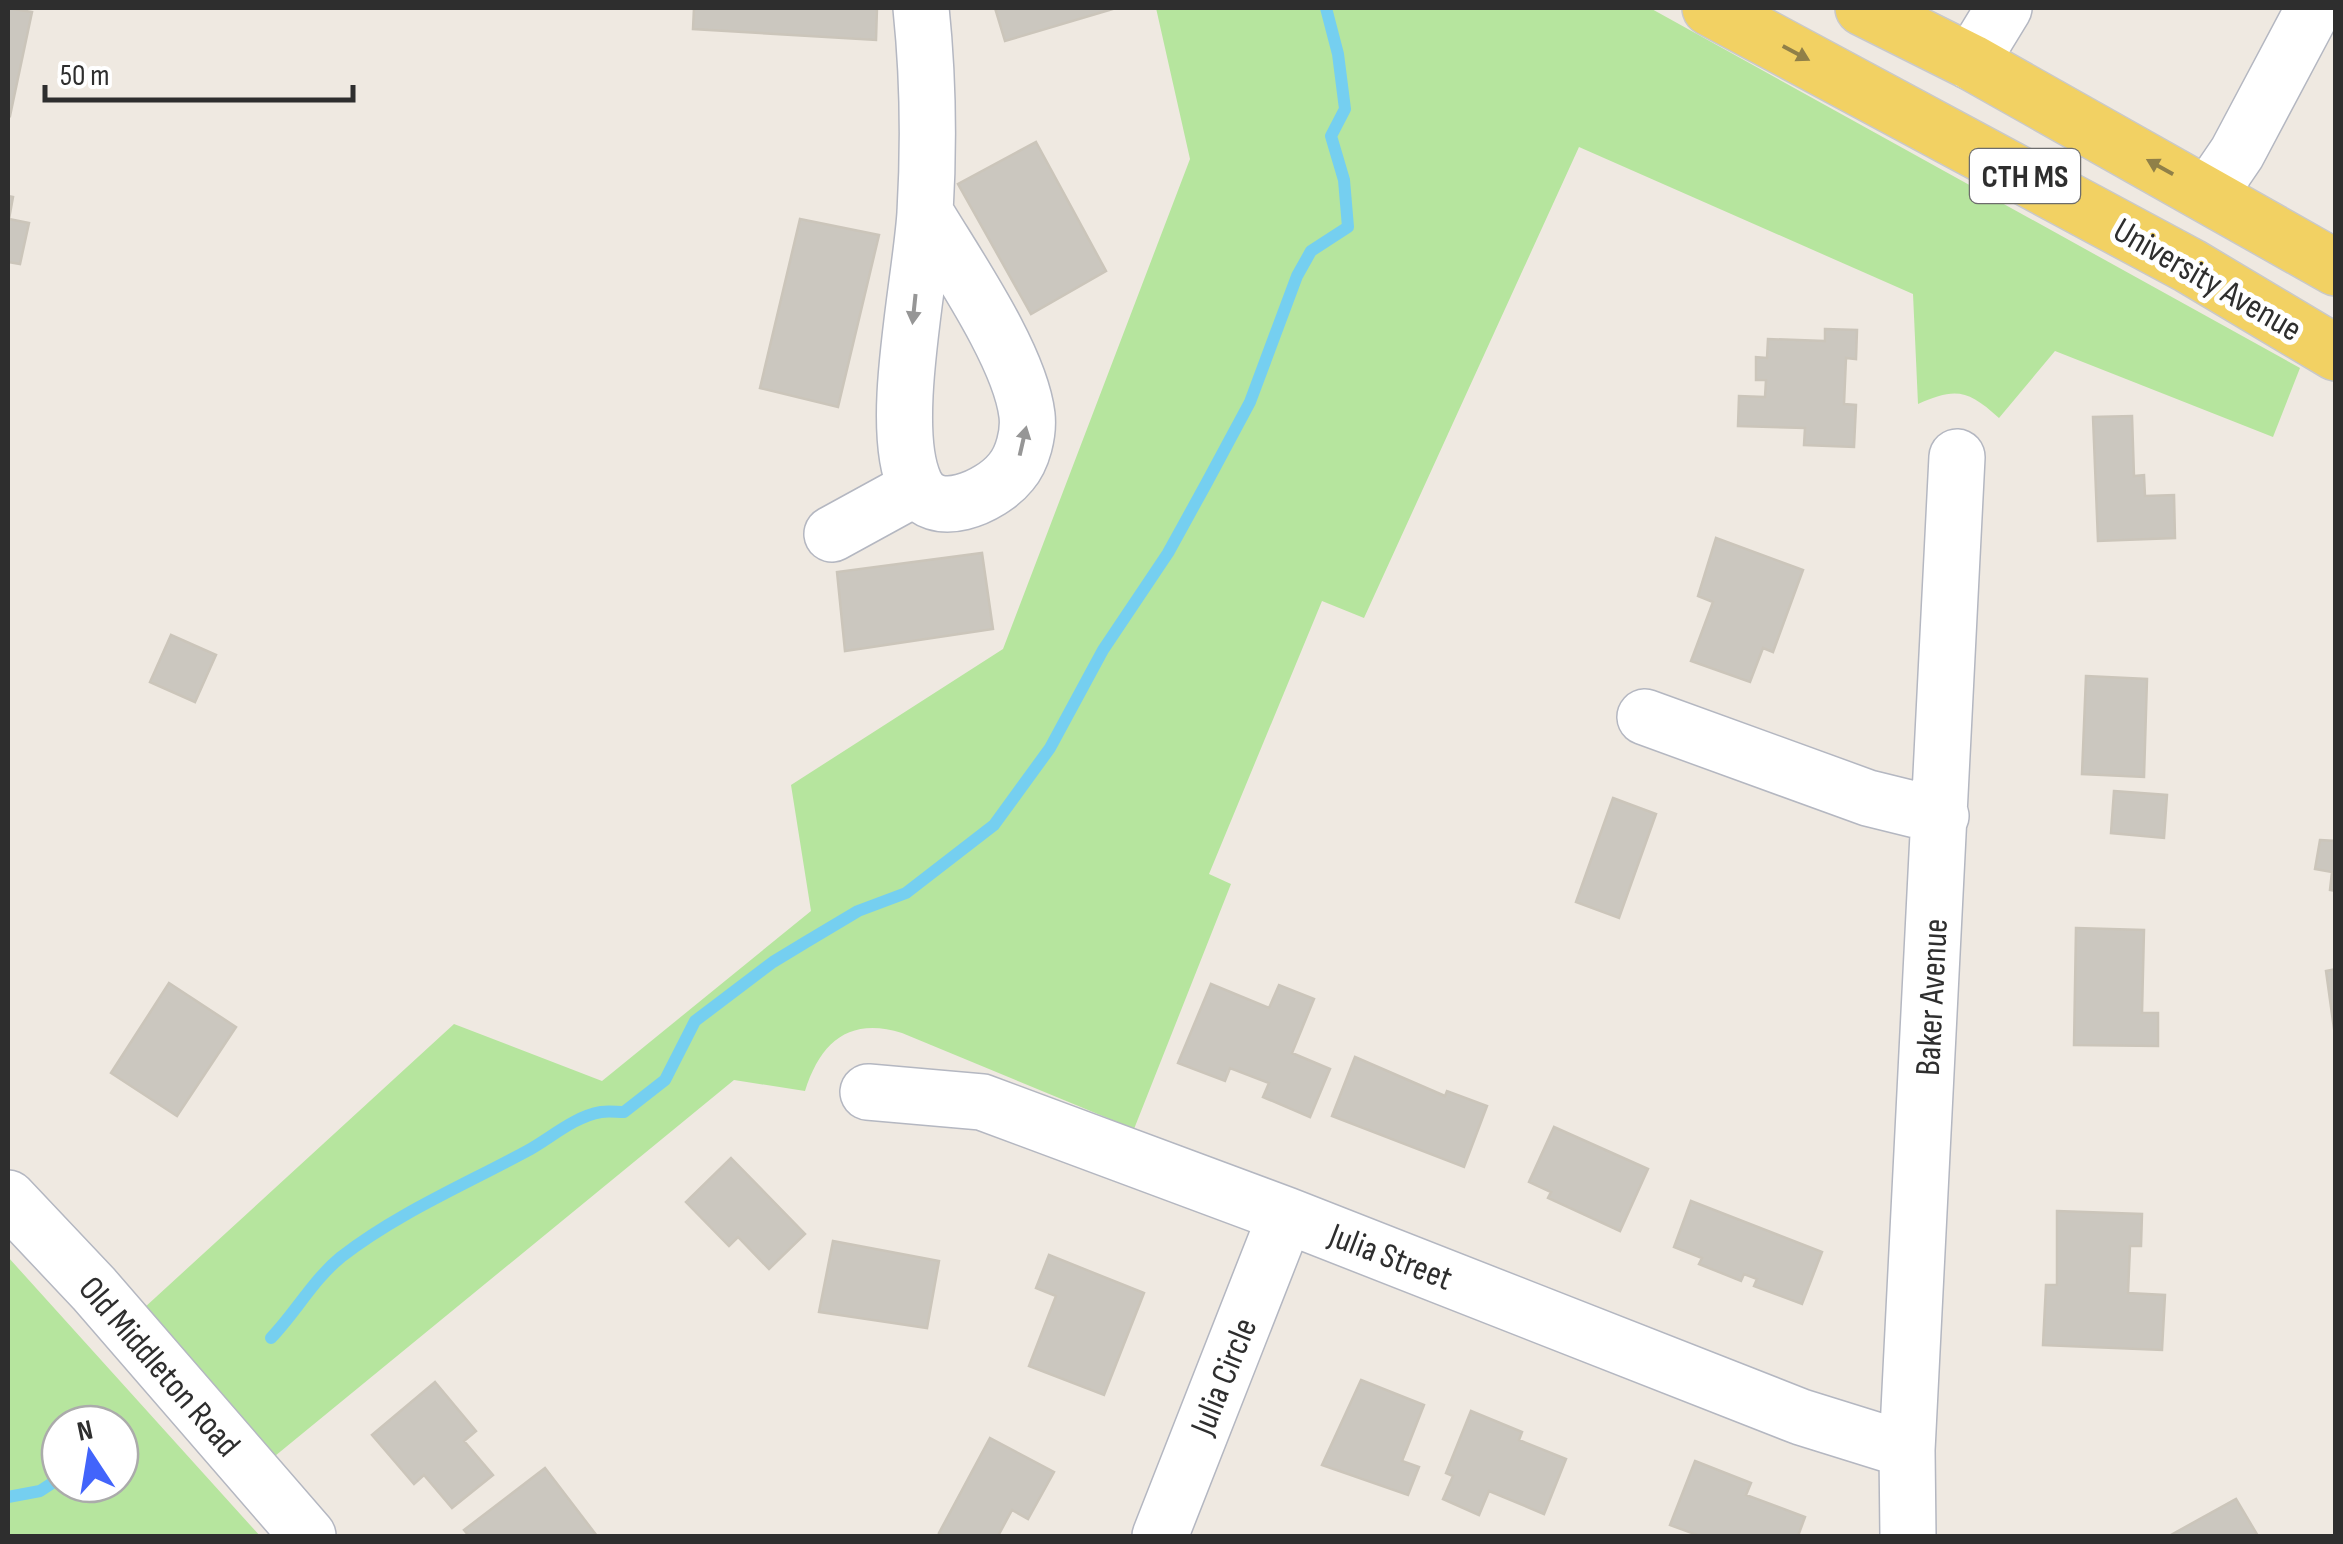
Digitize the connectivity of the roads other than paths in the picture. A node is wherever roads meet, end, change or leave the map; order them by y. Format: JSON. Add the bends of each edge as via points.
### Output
{"nodes":[{"id":1,"x":922,"y":8,"type":"edge"},
{"id":2,"x":1710,"y":8,"type":"edge"},
{"id":3,"x":1863,"y":8,"type":"edge"},
{"id":4,"x":2004,"y":8,"type":"edge"},
{"id":5,"x":2314,"y":8,"type":"edge"},
{"id":6,"x":1970,"y":62,"type":"junction"},
{"id":7,"x":2209,"y":194,"type":"junction"},
{"id":8,"x":925,"y":212,"type":"junction"},
{"id":9,"x":2190,"y":266,"type":"junction"},
{"id":10,"x":2336,"y":268,"type":"edge"},
{"id":11,"x":2336,"y":321,"type":"edge"},
{"id":12,"x":2336,"y":354,"type":"edge"},
{"id":13,"x":1958,"y":457,"type":"dead end"},
{"id":14,"x":916,"y":488,"type":"junction"},
{"id":15,"x":832,"y":534,"type":"dead end"},
{"id":16,"x":1644,"y":718,"type":"dead end"},
{"id":17,"x":1941,"y":816,"type":"junction"},
{"id":18,"x":868,"y":1092,"type":"dead end"},
{"id":19,"x":8,"y":1198,"type":"edge"},
{"id":20,"x":1286,"y":1216,"type":"junction"},
{"id":21,"x":1906,"y":1450,"type":"junction"},
{"id":22,"x":308,"y":1536,"type":"edge"},
{"id":23,"x":1160,"y":1536,"type":"edge"},
{"id":24,"x":1908,"y":1536,"type":"edge"}],
"edges":[{"from":1,"to":8,"type":"street"},
{"from":2,"to":9,"type":"main road","name":"University Avenue","number":"CTH MS","one_way":true},
{"from":3,"to":6,"type":"main road","name":"University Avenue","number":"CTH MS"},
{"from":4,"to":6,"type":"street"},
{"from":5,"to":7,"type":"street"},
{"from":7,"to":6,"type":"main road","name":"University Avenue","number":"CTH MS","one_way":true},
{"from":7,"to":10,"type":"main road","name":"University Avenue","number":"CTH MS"},
{"from":8,"to":14,"type":"street","one_way":true,"via":[[908,366],[908,462]]},
{"from":14,"to":8,"type":"street","one_way":true,"via":[[940,505],[991,489],[1024,449],[1027,417],[1018,378]]},
{"from":9,"to":11,"type":"main road"},
{"from":9,"to":12,"type":"main road","name":"University Avenue","number":"CTH MS"},
{"from":13,"to":17,"type":"street","name":"Baker Avenue"},
{"from":14,"to":15,"type":"street"},
{"from":16,"to":17,"type":"street","via":[[1868,798]]},
{"from":17,"to":21,"type":"street","name":"Baker Avenue"},
{"from":18,"to":20,"type":"street","name":"Julia Street","via":[[982,1102]]},
{"from":19,"to":22,"type":"street","name":"Old Middleton Road"},
{"from":20,"to":21,"type":"street","name":"Julia Street","via":[[1801,1417]]},
{"from":20,"to":23,"type":"street","name":"Julia Circle"},
{"from":21,"to":24,"type":"street","name":"Baker Avenue"}]}
